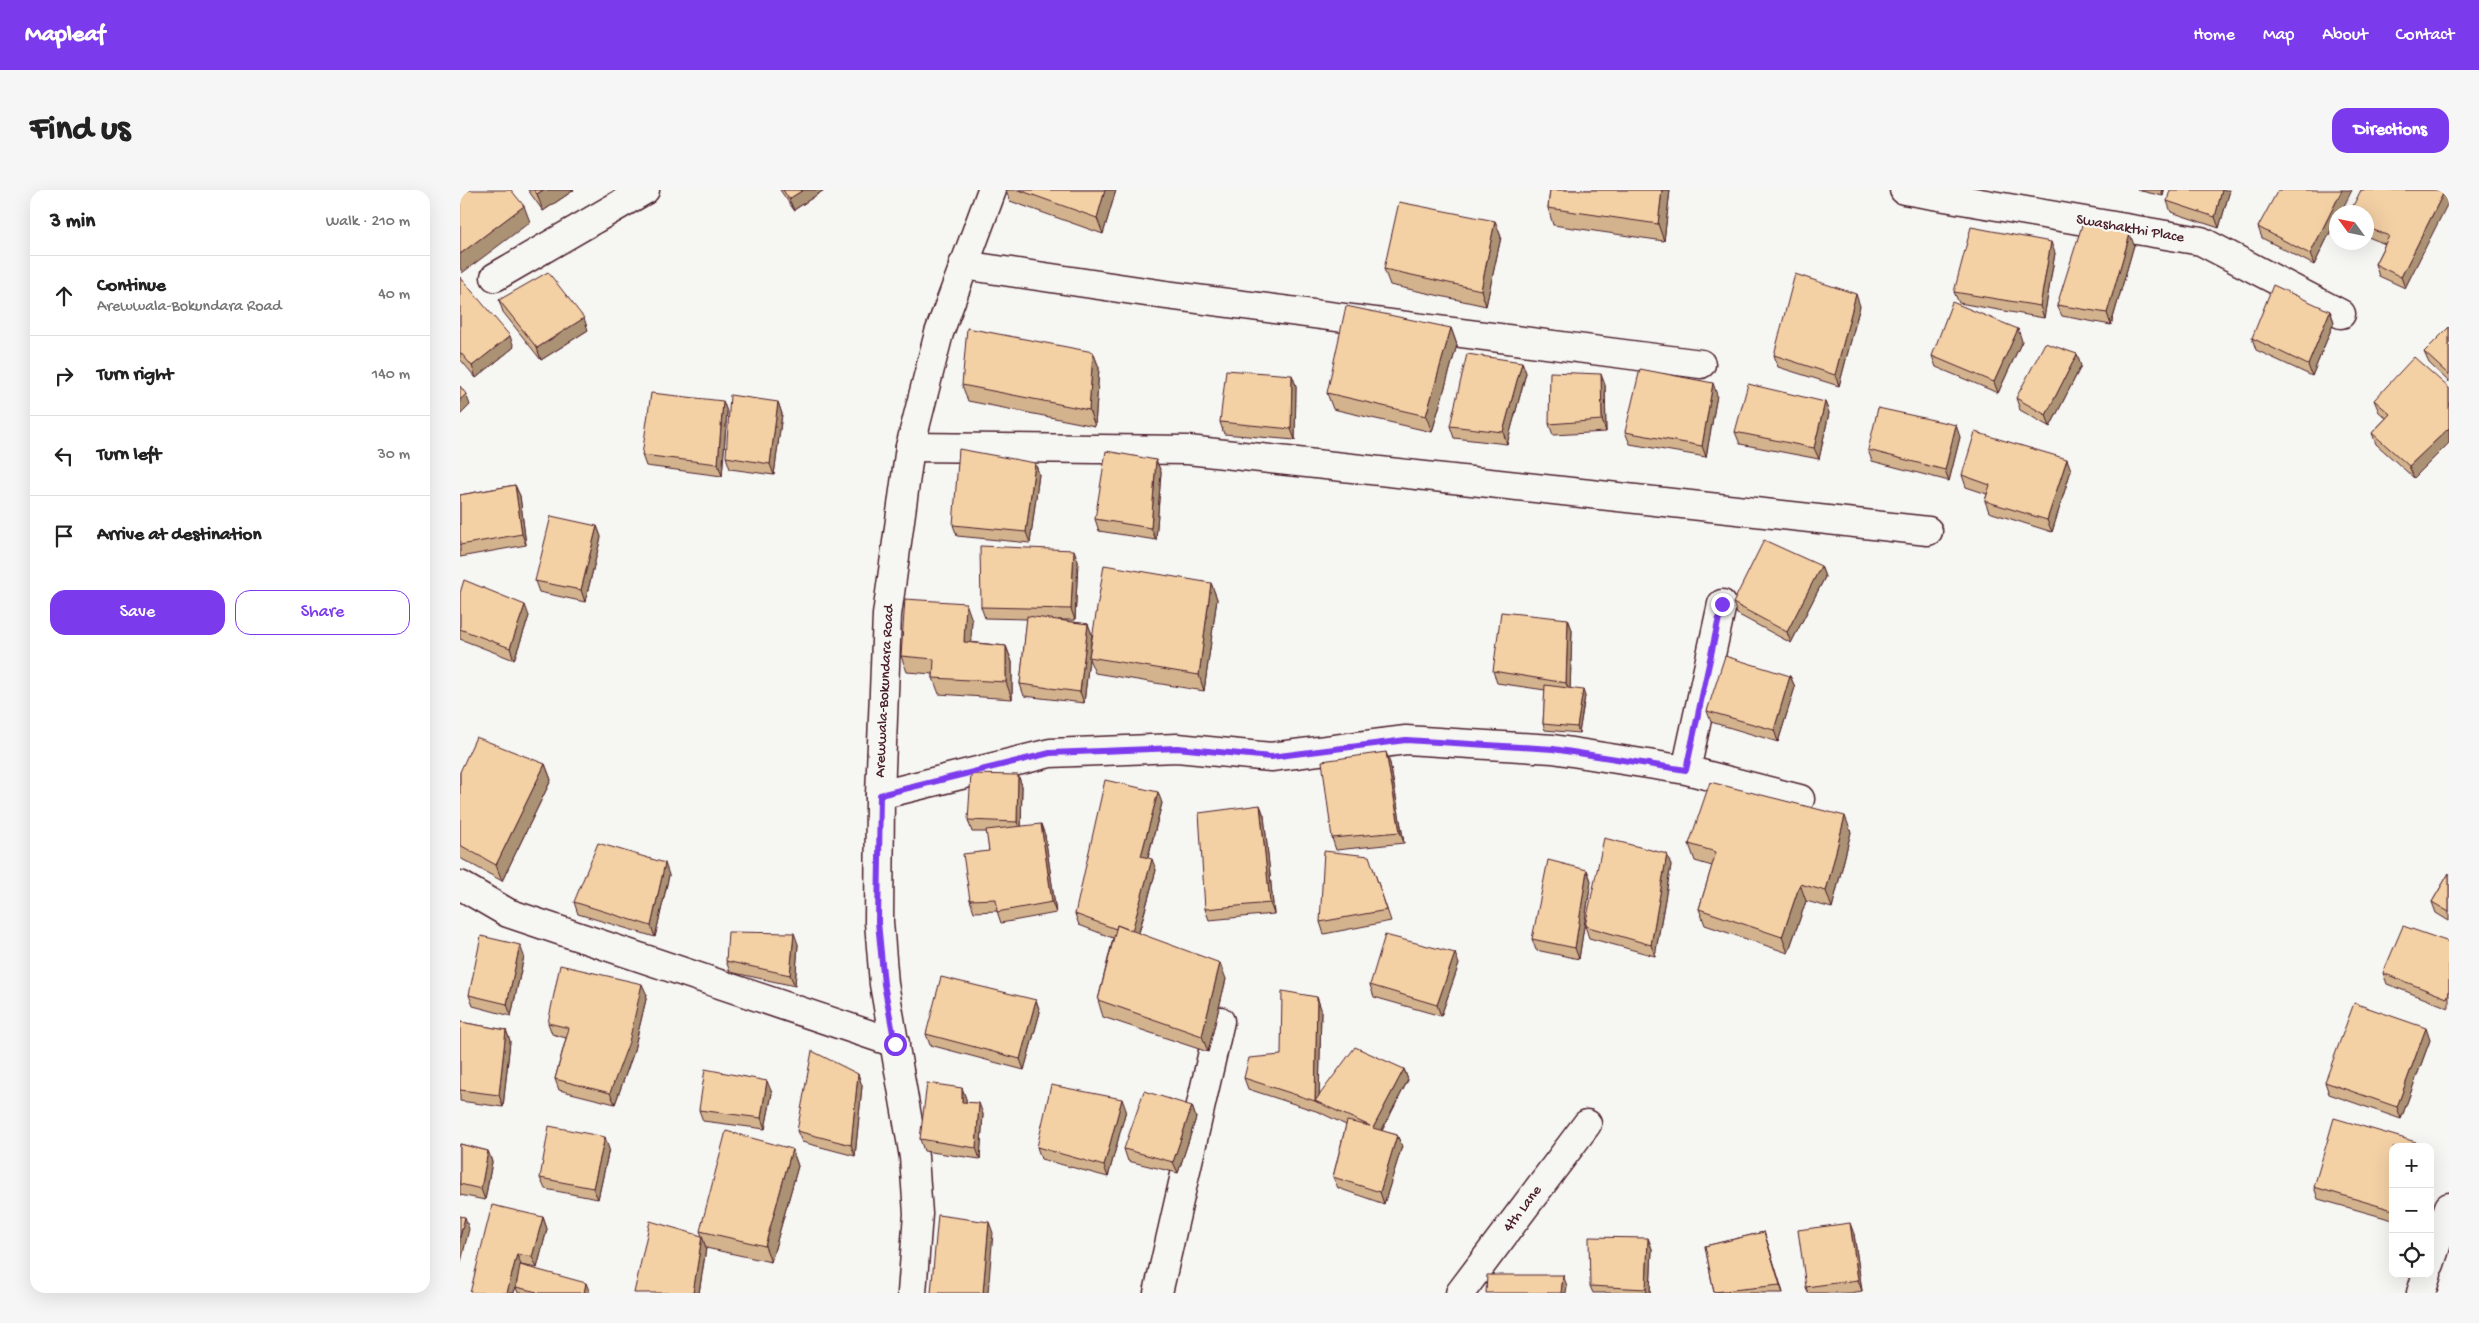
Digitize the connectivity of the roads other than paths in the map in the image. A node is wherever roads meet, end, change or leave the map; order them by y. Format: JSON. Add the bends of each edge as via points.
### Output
{"nodes":[{"id":1,"x":645,"y":190,"type":"edge"},
{"id":2,"x":992,"y":190,"type":"edge"},
{"id":3,"x":1904,"y":190,"type":"edge"},
{"id":4,"x":964,"y":265,"type":"junction"},
{"id":5,"x":495,"y":277,"type":"dead end"},
{"id":6,"x":2341,"y":314,"type":"dead end"},
{"id":7,"x":1702,"y":364,"type":"dead end"},
{"id":8,"x":910,"y":447,"type":"junction"},
{"id":9,"x":1928,"y":531,"type":"dead end"},
{"id":10,"x":1722,"y":604,"type":"dead end"},
{"id":11,"x":1686,"y":770,"type":"junction"},
{"id":12,"x":880,"y":795,"type":"junction"},
{"id":13,"x":1800,"y":799,"type":"dead end"},
{"id":14,"x":460,"y":885,"type":"edge"},
{"id":15,"x":1220,"y":1021,"type":"dead end"},
{"id":16,"x":895,"y":1044,"type":"junction"},
{"id":17,"x":1587,"y":1124,"type":"dead end"},
{"id":18,"x":2449,"y":1207,"type":"edge"},
{"id":19,"x":2434,"y":1252,"type":"edge"},
{"id":20,"x":2426,"y":1278,"type":"edge"},
{"id":21,"x":912,"y":1293,"type":"edge"},
{"id":22,"x":1158,"y":1293,"type":"edge"},
{"id":23,"x":1460,"y":1293,"type":"edge"},
{"id":24,"x":2421,"y":1293,"type":"edge"}],
"edges":[{"from":1,"to":5,"type":"street"},
{"from":2,"to":4,"type":"street","name":"Arewwala-Bokundara Road"},
{"from":3,"to":6,"type":"street","name":"Swashakthi Place","via":[[2201,241]]},
{"from":4,"to":7,"type":"street","via":[[1166,295]]},
{"from":4,"to":8,"type":"street","name":"Arewwala-Bokundara Road","via":[[939,333]]},
{"from":8,"to":9,"type":"street","via":[[1188,450]]},
{"from":8,"to":12,"type":"street","name":"Arewwala-Bokundara Road","via":[[887,615]]},
{"from":10,"to":11,"type":"street"},
{"from":11,"to":12,"type":"street","via":[[1553,749],[1406,740],[1271,757],[1177,748],[1050,753]]},
{"from":11,"to":13,"type":"street"},
{"from":12,"to":16,"type":"street","name":"Arewwala-Bokundara Road","via":[[878,922],[884,984]]},
{"from":14,"to":16,"type":"street","via":[[508,914]]},
{"from":15,"to":22,"type":"street"},
{"from":16,"to":21,"type":"street","name":"Arewwala-Bokundara Road","via":[[914,1157],[918,1214]]},
{"from":17,"to":23,"type":"street","name":"4th Lane"},
{"from":18,"to":19,"type":"street"},
{"from":20,"to":24,"type":"street"}]}
